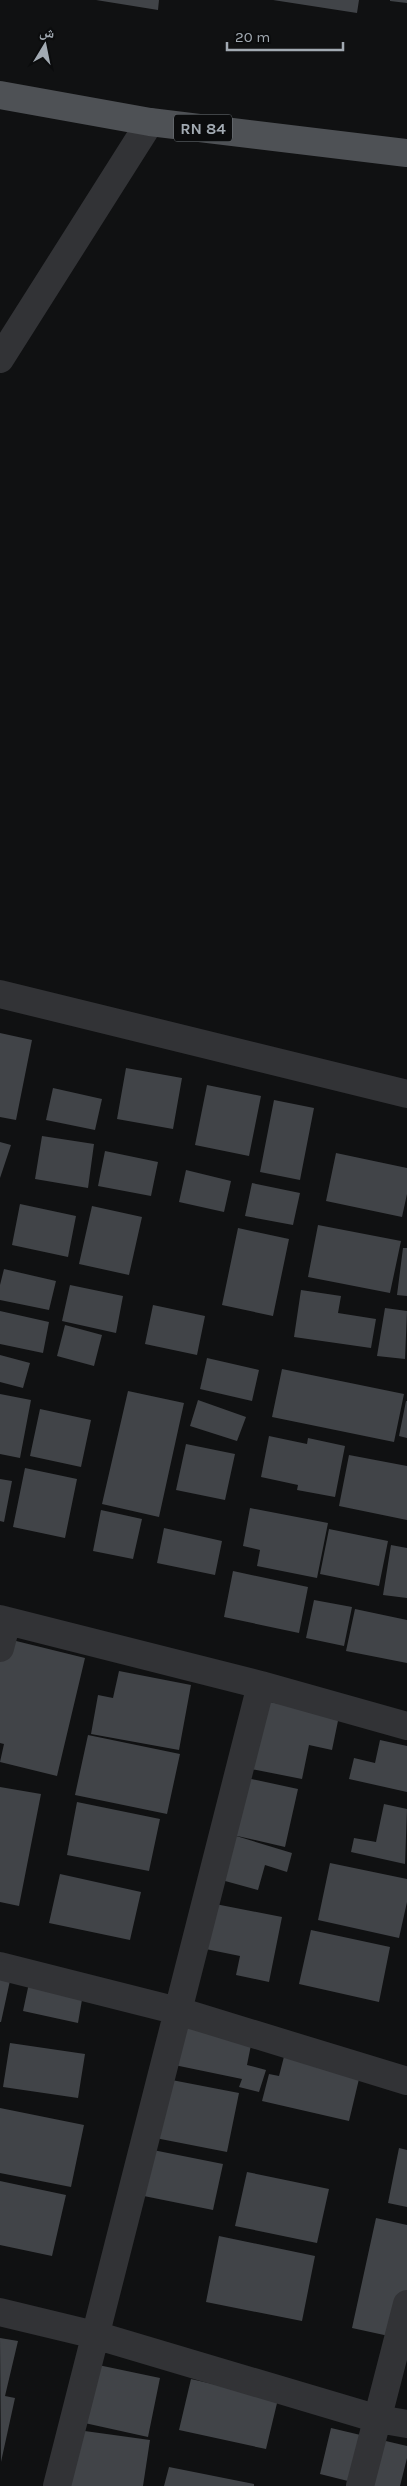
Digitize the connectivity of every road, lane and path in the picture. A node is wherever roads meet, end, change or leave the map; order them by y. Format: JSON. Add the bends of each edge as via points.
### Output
{"nodes":[{"id":1,"x":0,"y":95,"type":"edge"},
{"id":2,"x":150,"y":122,"type":"junction"},
{"id":3,"x":407,"y":152,"type":"edge"},
{"id":4,"x":0,"y":359,"type":"edge"},
{"id":5,"x":0,"y":994,"type":"edge"},
{"id":6,"x":407,"y":1094,"type":"edge"},
{"id":7,"x":3,"y":1620,"type":"edge"},
{"id":8,"x":0,"y":1648,"type":"edge"},
{"id":9,"x":261,"y":1685,"type":"junction"},
{"id":10,"x":407,"y":1726,"type":"edge"},
{"id":11,"x":0,"y":1966,"type":"edge"},
{"id":12,"x":178,"y":2011,"type":"junction"},
{"id":13,"x":407,"y":2081,"type":"edge"},
{"id":14,"x":407,"y":2304,"type":"edge"},
{"id":15,"x":0,"y":2312,"type":"edge"},
{"id":16,"x":95,"y":2335,"type":"junction"},
{"id":17,"x":378,"y":2419,"type":"junction"},
{"id":18,"x":407,"y":2424,"type":"edge"},
{"id":19,"x":57,"y":2486,"type":"edge"},
{"id":20,"x":360,"y":2486,"type":"edge"}],
"edges":[{"from":1,"to":2,"type":"main road","number":"RN 84"},
{"from":2,"to":3,"type":"main road","number":"RN 84"},
{"from":2,"to":4,"type":"street"},
{"from":5,"to":6,"type":"street"},
{"from":7,"to":8,"type":"street"},
{"from":7,"to":9,"type":"street"},
{"from":9,"to":10,"type":"street"},
{"from":9,"to":12,"type":"street"},
{"from":11,"to":12,"type":"street"},
{"from":12,"to":13,"type":"street"},
{"from":12,"to":16,"type":"street"},
{"from":14,"to":17,"type":"street"},
{"from":15,"to":16,"type":"street"},
{"from":16,"to":17,"type":"street"},
{"from":16,"to":19,"type":"street"},
{"from":17,"to":18,"type":"street"},
{"from":17,"to":20,"type":"street"}]}
